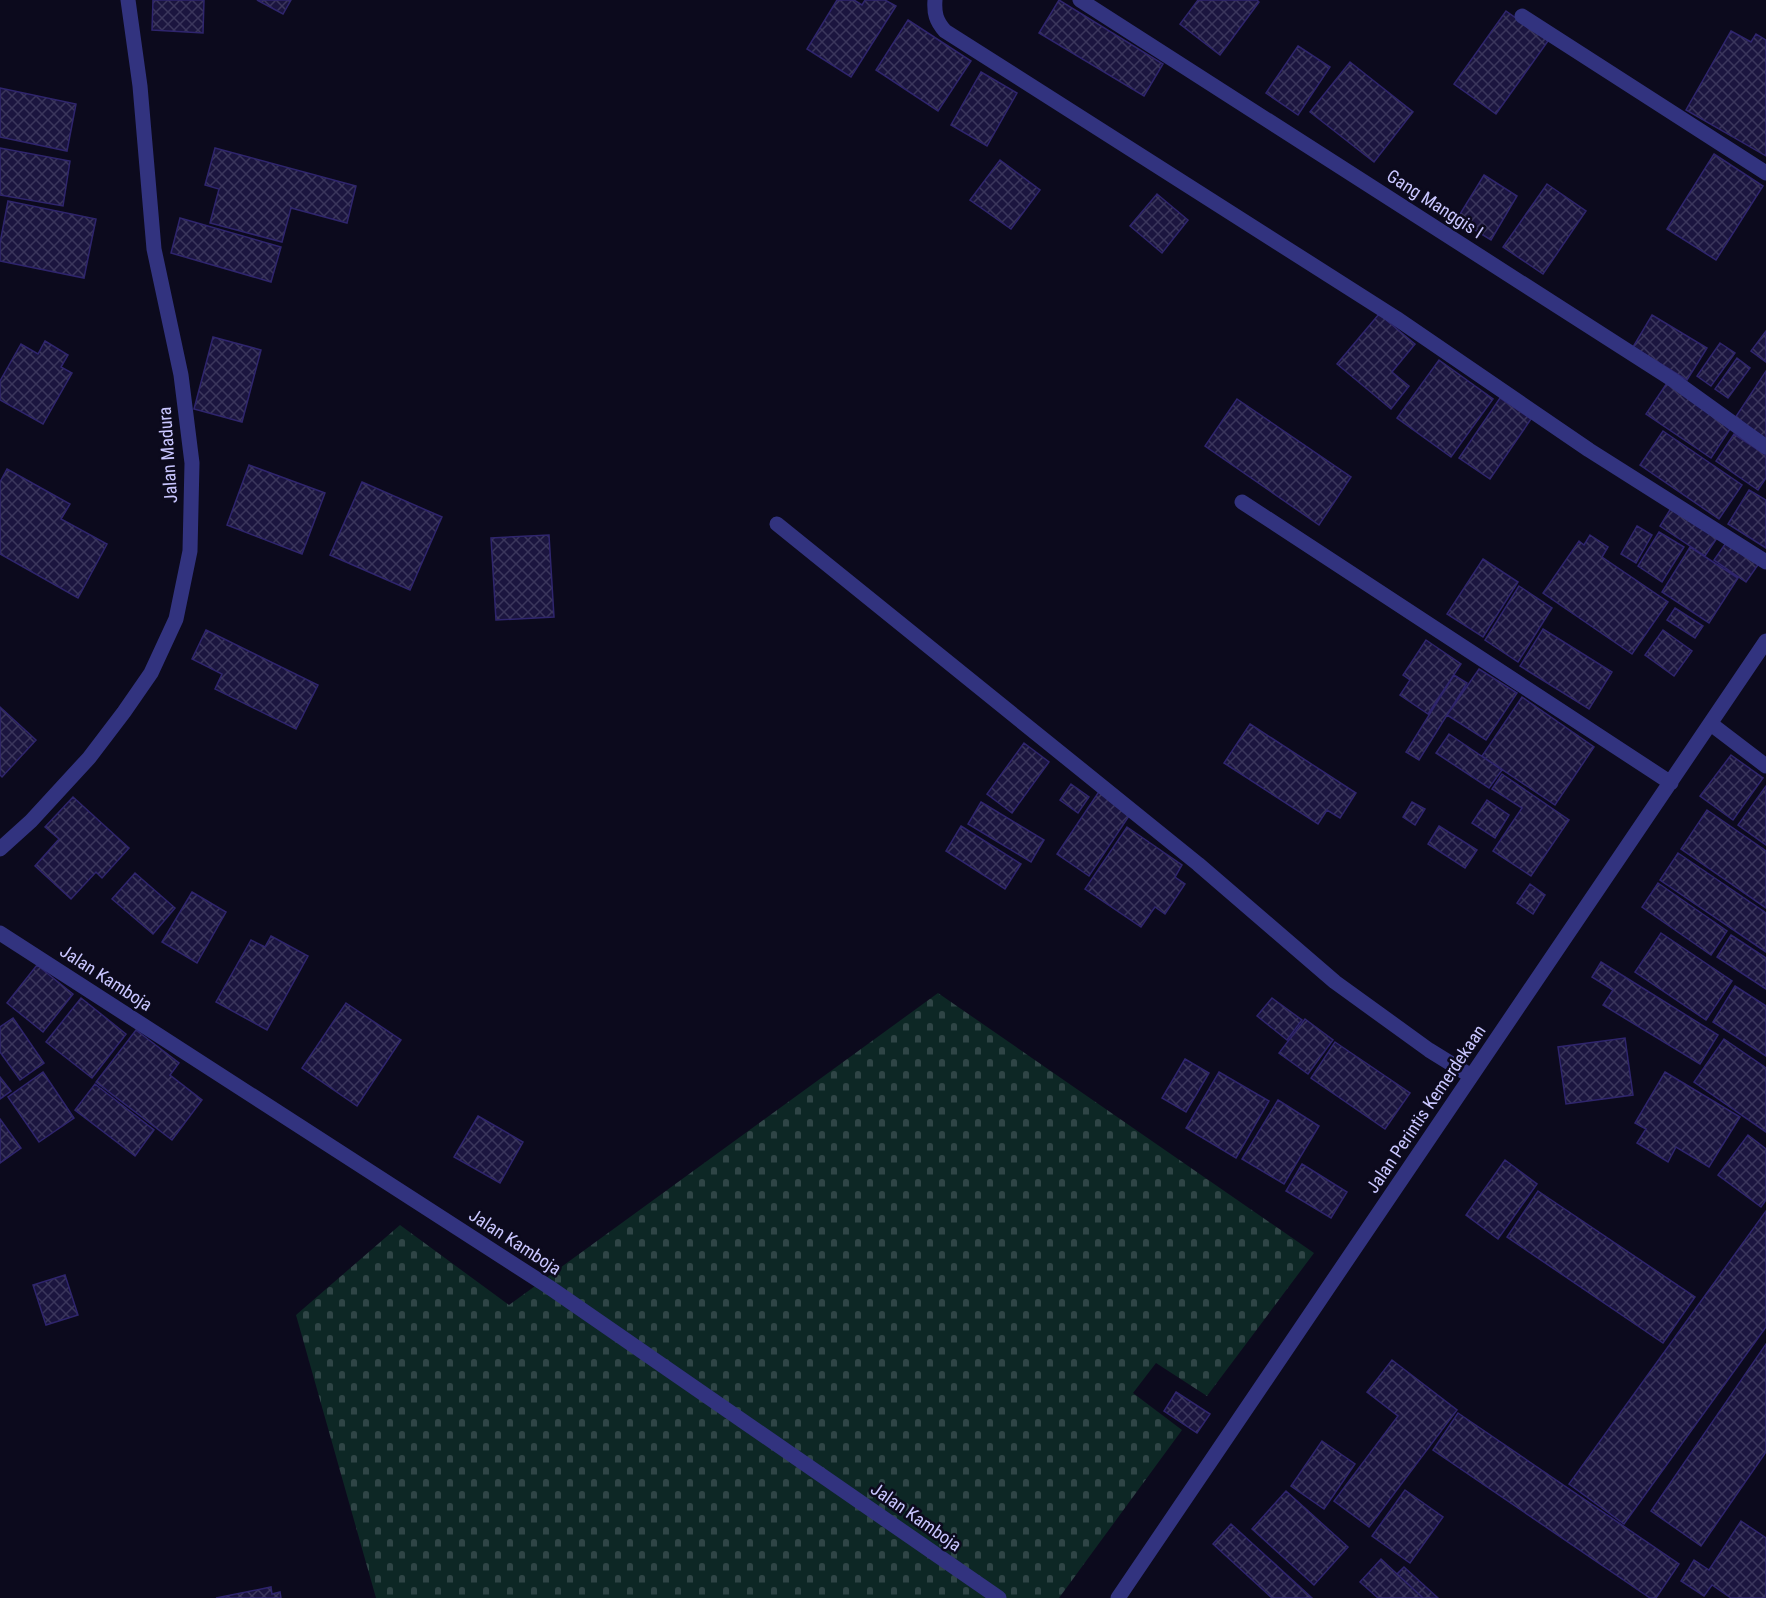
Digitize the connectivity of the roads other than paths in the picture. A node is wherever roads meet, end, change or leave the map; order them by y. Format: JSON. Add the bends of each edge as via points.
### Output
{"nodes":[{"id":1,"x":128,"y":0,"type":"edge"},
{"id":2,"x":934,"y":0,"type":"edge"},
{"id":3,"x":1080,"y":0,"type":"edge"},
{"id":4,"x":1522,"y":16,"type":"dead end"},
{"id":5,"x":1766,"y":173,"type":"edge"},
{"id":6,"x":1766,"y":447,"type":"edge"},
{"id":7,"x":1242,"y":502,"type":"dead end"},
{"id":8,"x":777,"y":524,"type":"dead end"},
{"id":9,"x":1766,"y":562,"type":"edge"},
{"id":10,"x":1766,"y":641,"type":"edge"},
{"id":11,"x":1711,"y":724,"type":"junction"},
{"id":12,"x":1766,"y":766,"type":"edge"},
{"id":13,"x":1671,"y":783,"type":"junction"},
{"id":14,"x":0,"y":849,"type":"edge"},
{"id":15,"x":0,"y":933,"type":"edge"},
{"id":16,"x":1472,"y":1076,"type":"junction"},
{"id":17,"x":999,"y":1598,"type":"edge"},
{"id":18,"x":1118,"y":1598,"type":"edge"}],
"edges":[{"from":1,"to":14,"type":"street","name":"Jalan Madura","via":[[140,86],[154,249],[181,375],[192,464],[190,551],[176,618],[151,673],[89,758]]},
{"from":2,"to":9,"type":"street","via":[[938,23],[945,31],[1396,318],[1589,450]]},
{"from":3,"to":6,"type":"street","name":"Gang Manggis I","via":[[1673,380]]},
{"from":4,"to":5,"type":"street"},
{"from":7,"to":13,"type":"street"},
{"from":8,"to":16,"type":"street","via":[[1198,864],[1335,982]]},
{"from":10,"to":11,"type":"street","name":"Jalan Perintis Kemerdekaan"},
{"from":11,"to":12,"type":"street"},
{"from":11,"to":13,"type":"street","name":"Jalan Perintis Kemerdekaan"},
{"from":13,"to":16,"type":"street","name":"Jalan Perintis Kemerdekaan"},
{"from":15,"to":17,"type":"street","name":"Jalan Kamboja","via":[[549,1287]]},
{"from":16,"to":18,"type":"street","name":"Jalan Perintis Kemerdekaan"}]}
